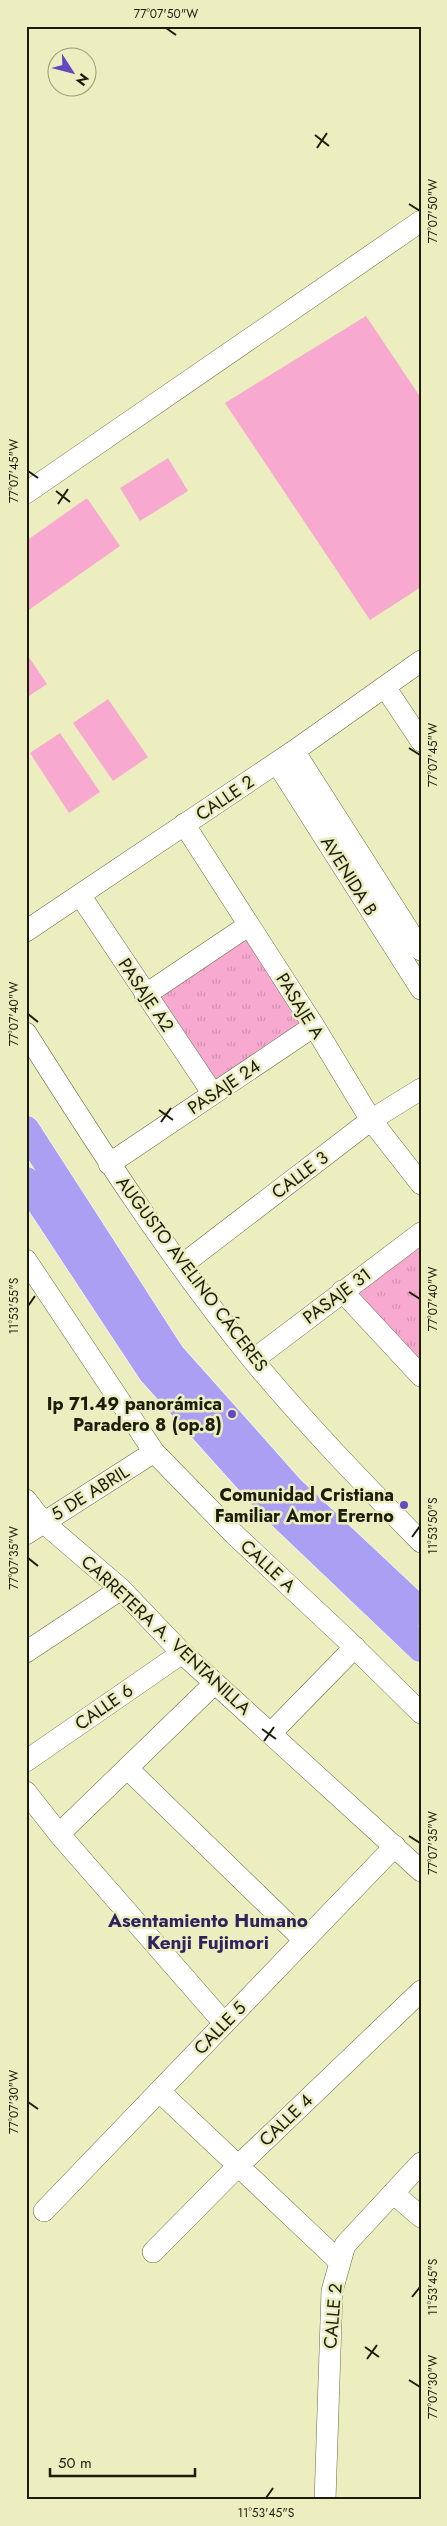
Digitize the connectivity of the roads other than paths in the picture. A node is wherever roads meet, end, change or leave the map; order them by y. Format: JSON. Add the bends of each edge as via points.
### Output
{"nodes":[{"id":1,"x":421,"y":220,"type":"edge"},
{"id":2,"x":26,"y":493,"type":"edge"},
{"id":3,"x":421,"y":661,"type":"edge"},
{"id":4,"x":385,"y":687,"type":"junction"},
{"id":5,"x":421,"y":741,"type":"edge"},
{"id":6,"x":286,"y":757,"type":"junction"},
{"id":7,"x":184,"y":824,"type":"junction"},
{"id":8,"x":80,"y":896,"type":"junction"},
{"id":9,"x":249,"y":926,"type":"junction"},
{"id":10,"x":26,"y":931,"type":"edge"},
{"id":11,"x":421,"y":950,"type":"edge"},
{"id":12,"x":421,"y":989,"type":"edge"},
{"id":13,"x":146,"y":995,"type":"junction"},
{"id":14,"x":314,"y":1026,"type":"junction"},
{"id":15,"x":26,"y":1033,"type":"edge"},
{"id":16,"x":421,"y":1089,"type":"edge"},
{"id":17,"x":213,"y":1094,"type":"junction"},
{"id":18,"x":371,"y":1120,"type":"junction"},
{"id":19,"x":26,"y":1130,"type":"edge"},
{"id":20,"x":109,"y":1164,"type":"junction"},
{"id":21,"x":26,"y":1181,"type":"edge"},
{"id":22,"x":421,"y":1184,"type":"edge"},
{"id":23,"x":421,"y":1233,"type":"edge"},
{"id":24,"x":26,"y":1260,"type":"edge"},
{"id":25,"x":182,"y":1265,"type":"junction"},
{"id":26,"x":342,"y":1292,"type":"junction"},
{"id":27,"x":253,"y":1360,"type":"junction"},
{"id":28,"x":419,"y":1372,"type":"edge"},
{"id":29,"x":154,"y":1452,"type":"junction"},
{"id":30,"x":26,"y":1500,"type":"edge"},
{"id":31,"x":35,"y":1528,"type":"edge"},
{"id":32,"x":420,"y":1541,"type":"edge"},
{"id":33,"x":121,"y":1589,"type":"junction"},
{"id":34,"x":421,"y":1612,"type":"edge"},
{"id":35,"x":354,"y":1647,"type":"junction"},
{"id":36,"x":421,"y":1648,"type":"edge"},
{"id":37,"x":26,"y":1652,"type":"edge"},
{"id":38,"x":182,"y":1653,"type":"junction"},
{"id":39,"x":215,"y":1682,"type":"junction"},
{"id":40,"x":421,"y":1713,"type":"edge"},
{"id":41,"x":271,"y":1733,"type":"junction"},
{"id":42,"x":26,"y":1760,"type":"edge"},
{"id":43,"x":127,"y":1768,"type":"junction"},
{"id":44,"x":26,"y":1792,"type":"edge"},
{"id":45,"x":59,"y":1834,"type":"junction"},
{"id":46,"x":395,"y":1846,"type":"junction"},
{"id":47,"x":421,"y":1871,"type":"edge"},
{"id":48,"x":304,"y":1940,"type":"junction"},
{"id":49,"x":421,"y":1991,"type":"edge"},
{"id":50,"x":224,"y":2024,"type":"junction"},
{"id":51,"x":159,"y":2091,"type":"junction"},
{"id":52,"x":421,"y":2163,"type":"edge"},
{"id":53,"x":238,"y":2166,"type":"junction"},
{"id":54,"x":393,"y":2194,"type":"junction"},
{"id":55,"x":44,"y":2211,"type":"dead end"},
{"id":56,"x":421,"y":2216,"type":"edge"},
{"id":57,"x":153,"y":2252,"type":"dead end"},
{"id":58,"x":340,"y":2262,"type":"junction"},
{"id":59,"x":325,"y":2500,"type":"edge"}],
"edges":[{"from":1,"to":2,"type":"street"},
{"from":3,"to":4,"type":"street","name":"CALLE 2"},
{"from":4,"to":5,"type":"street"},
{"from":4,"to":6,"type":"street","name":"CALLE 2"},
{"from":6,"to":7,"type":"street","name":"CALLE 2"},
{"from":6,"to":11,"type":"street","name":"AVENIDA B"},
{"from":6,"to":12,"type":"street","name":"AVENIDA B"},
{"from":7,"to":8,"type":"street","name":"CALLE 2"},
{"from":7,"to":9,"type":"street","name":"PASAJE A"},
{"from":8,"to":10,"type":"street","name":"CALLE 2"},
{"from":8,"to":13,"type":"street","name":"PASAJE A2"},
{"from":9,"to":13,"type":"street"},
{"from":9,"to":14,"type":"street","name":"PASAJE A"},
{"from":13,"to":17,"type":"street","name":"PASAJE A2"},
{"from":14,"to":17,"type":"street","name":"PASAJE 24"},
{"from":14,"to":18,"type":"street","name":"PASAJE A"},
{"from":15,"to":20,"type":"street","name":"AUGUSTO AVELINO CÁCERES"},
{"from":16,"to":18,"type":"street","name":"CALLE 3"},
{"from":17,"to":20,"type":"street","name":"PASAJE 24"},
{"from":18,"to":22,"type":"street","name":"PASAJE A"},
{"from":18,"to":25,"type":"street","name":"CALLE 3"},
{"from":19,"to":34,"type":"highway","via":[[172,1355],[291,1490]]},
{"from":20,"to":25,"type":"street","name":"AUGUSTO AVELINO CÁCERES"},
{"from":21,"to":36,"type":"highway","via":[[152,1372],[274,1508]]},
{"from":23,"to":26,"type":"street","name":"PASAJE 31"},
{"from":24,"to":29,"type":"street","name":"CALLE A"},
{"from":25,"to":27,"type":"street","name":"AUGUSTO AVELINO CÁCERES"},
{"from":26,"to":27,"type":"street","name":"PASAJE 31"},
{"from":26,"to":28,"type":"street"},
{"from":27,"to":32,"type":"street","name":"AUGUSTO AVELINO CÁCERES"},
{"from":29,"to":31,"type":"street","name":"5 DE ABRIL"},
{"from":29,"to":35,"type":"street","name":"CALLE A","via":[[234,1534]]},
{"from":30,"to":31,"type":"street","name":"CARRETERA A. VENTANILLA"},
{"from":31,"to":33,"type":"street","name":"CARRETERA A. VENTANILLA"},
{"from":33,"to":37,"type":"street"},
{"from":33,"to":38,"type":"street","name":"CARRETERA A. VENTANILLA"},
{"from":35,"to":40,"type":"street","name":"CALLE A"},
{"from":35,"to":41,"type":"street"},
{"from":38,"to":39,"type":"street","name":"CARRETERA A. VENTANILLA"},
{"from":38,"to":42,"type":"street","name":"CALLE 6"},
{"from":39,"to":41,"type":"street","name":"CARRETERA A. VENTANILLA"},
{"from":39,"to":43,"type":"street"},
{"from":41,"to":46,"type":"street","name":"CARRETERA A. VENTANILLA"},
{"from":43,"to":45,"type":"street"},
{"from":43,"to":48,"type":"street"},
{"from":44,"to":45,"type":"street"},
{"from":45,"to":50,"type":"street"},
{"from":46,"to":47,"type":"street","name":"CARRETERA A. VENTANILLA"},
{"from":46,"to":48,"type":"street","name":"CALLE 5"},
{"from":48,"to":50,"type":"street","name":"CALLE 5"},
{"from":49,"to":53,"type":"street","name":"CALLE 4"},
{"from":50,"to":51,"type":"street","name":"CALLE 5"},
{"from":51,"to":53,"type":"street"},
{"from":51,"to":55,"type":"street","name":"CALLE 5"},
{"from":52,"to":54,"type":"street","name":"CALLE 2"},
{"from":53,"to":57,"type":"street","name":"CALLE 4"},
{"from":53,"to":58,"type":"street"},
{"from":54,"to":56,"type":"street"},
{"from":54,"to":58,"type":"street","name":"CALLE 2","via":[[345,2245]]},
{"from":58,"to":59,"type":"street","name":"CALLE 2","via":[[332,2291]]}]}
